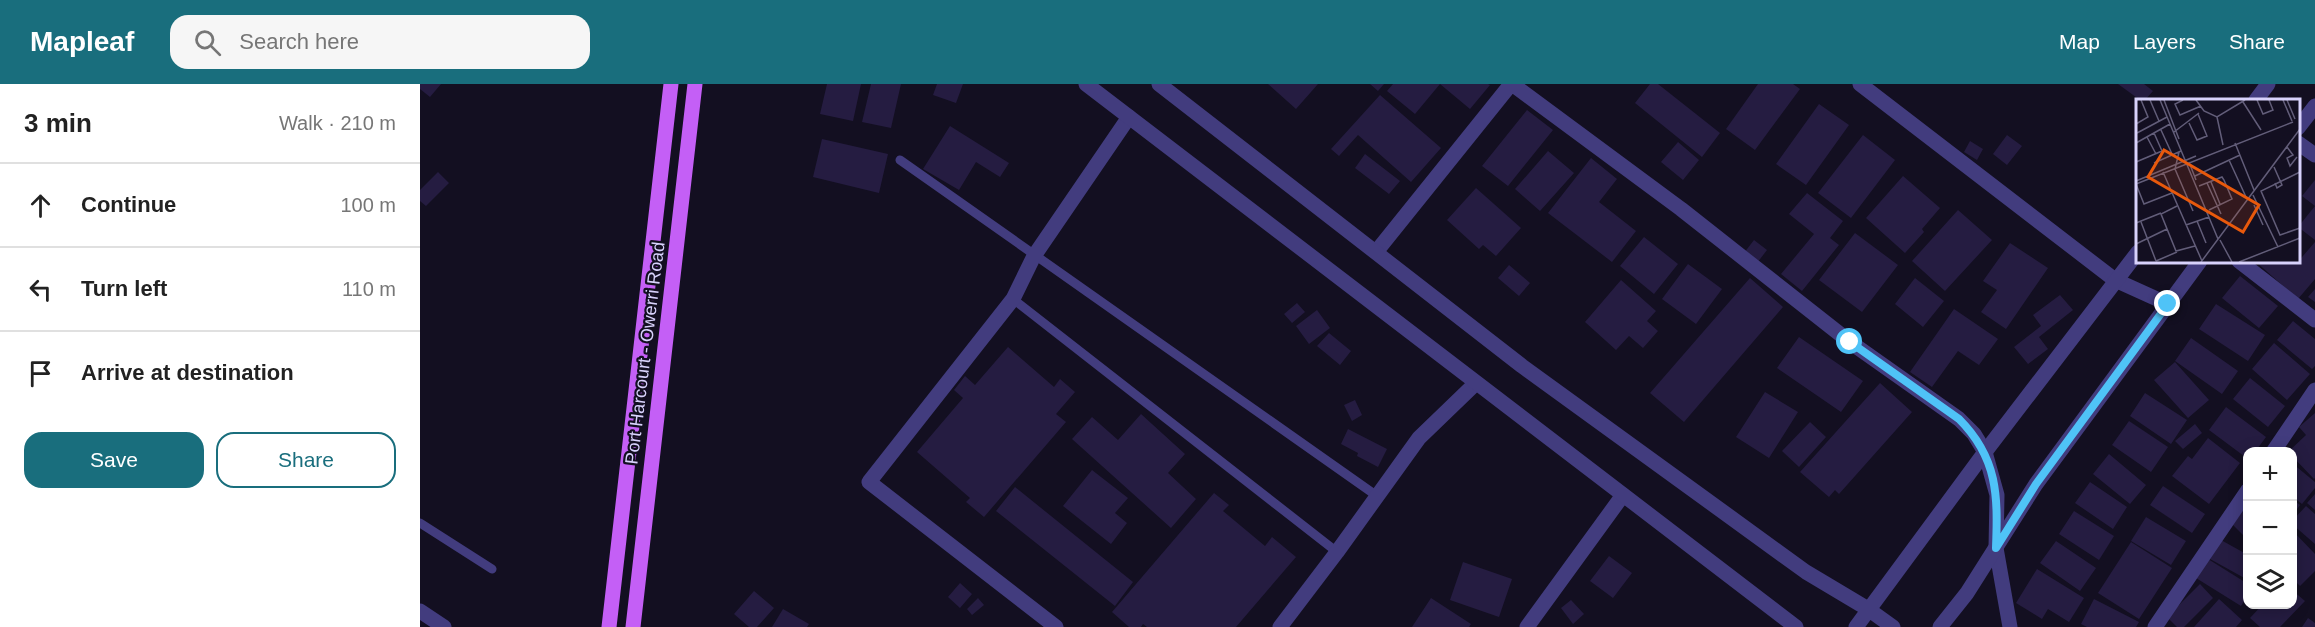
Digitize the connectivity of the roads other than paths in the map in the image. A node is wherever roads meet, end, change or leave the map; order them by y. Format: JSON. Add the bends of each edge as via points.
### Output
{"nodes":[{"id":1,"x":671,"y":84,"type":"edge"},
{"id":2,"x":695,"y":84,"type":"edge"},
{"id":3,"x":1086,"y":84,"type":"edge"},
{"id":4,"x":1159,"y":84,"type":"edge"},
{"id":5,"x":1512,"y":84,"type":"edge"},
{"id":6,"x":1860,"y":84,"type":"edge"},
{"id":7,"x":2268,"y":84,"type":"edge"},
{"id":8,"x":2257,"y":99,"type":"edge"},
{"id":9,"x":2315,"y":106,"type":"edge"},
{"id":10,"x":1129,"y":117,"type":"junction"},
{"id":11,"x":2300,"y":125,"type":"edge"},
{"id":12,"x":2300,"y":144,"type":"edge"},
{"id":13,"x":2315,"y":155,"type":"edge"},
{"id":14,"x":900,"y":160,"type":"dead end"},
{"id":15,"x":1376,"y":252,"type":"junction"},
{"id":16,"x":2136,"y":254,"type":"edge"},
{"id":17,"x":1035,"y":256,"type":"junction"},
{"id":18,"x":2199,"y":262,"type":"edge"},
{"id":19,"x":2240,"y":262,"type":"edge"},
{"id":20,"x":2115,"y":280,"type":"junction"},
{"id":21,"x":1013,"y":299,"type":"junction"},
{"id":22,"x":2168,"y":304,"type":"junction"},
{"id":23,"x":2315,"y":320,"type":"edge"},
{"id":24,"x":1476,"y":383,"type":"junction"},
{"id":25,"x":2315,"y":390,"type":"edge"},
{"id":26,"x":2277,"y":447,"type":"edge"},
{"id":27,"x":1985,"y":452,"type":"junction"},
{"id":28,"x":1623,"y":495,"type":"junction"},
{"id":29,"x":1377,"y":496,"type":"junction"},
{"id":30,"x":2243,"y":496,"type":"edge"},
{"id":31,"x":420,"y":523,"type":"edge"},
{"id":32,"x":1996,"y":548,"type":"junction"},
{"id":33,"x":1337,"y":552,"type":"junction"},
{"id":34,"x":492,"y":569,"type":"dead end"},
{"id":35,"x":1868,"y":609,"type":"junction"},
{"id":36,"x":420,"y":611,"type":"edge"},
{"id":37,"x":444,"y":627,"type":"edge"},
{"id":38,"x":609,"y":627,"type":"edge"},
{"id":39,"x":633,"y":627,"type":"edge"},
{"id":40,"x":1056,"y":627,"type":"edge"},
{"id":41,"x":1280,"y":627,"type":"edge"},
{"id":42,"x":1527,"y":627,"type":"edge"},
{"id":43,"x":1796,"y":627,"type":"edge"},
{"id":44,"x":1856,"y":627,"type":"edge"},
{"id":45,"x":1893,"y":627,"type":"edge"},
{"id":46,"x":1940,"y":627,"type":"edge"},
{"id":47,"x":2010,"y":627,"type":"edge"},
{"id":48,"x":2155,"y":627,"type":"edge"}],
"edges":[{"from":1,"to":38,"type":"main road","name":"Port Harcourt - Owerri Road"},
{"from":2,"to":39,"type":"main road","name":"Port Harcourt - Owerri Road"},
{"from":3,"to":10,"type":"street"},
{"from":4,"to":15,"type":"street"},
{"from":5,"to":15,"type":"street"},
{"from":5,"to":27,"type":"street","via":[[1850,342],[1959,419]]},
{"from":6,"to":20,"type":"street"},
{"from":7,"to":8,"type":"street"},
{"from":9,"to":11,"type":"street"},
{"from":10,"to":17,"type":"street"},
{"from":10,"to":24,"type":"street"},
{"from":12,"to":13,"type":"street"},
{"from":14,"to":17,"type":"lane"},
{"from":15,"to":35,"type":"street","via":[[1522,366],[1806,572]]},
{"from":16,"to":20,"type":"street"},
{"from":17,"to":21,"type":"street"},
{"from":17,"to":29,"type":"lane"},
{"from":18,"to":22,"type":"street"},
{"from":19,"to":23,"type":"street"},
{"from":20,"to":22,"type":"street"},
{"from":20,"to":27,"type":"street"},
{"from":21,"to":33,"type":"lane"},
{"from":21,"to":40,"type":"street","via":[[869,482]]},
{"from":22,"to":32,"type":"street","via":[[2036,484]]},
{"from":24,"to":28,"type":"street"},
{"from":24,"to":29,"type":"street","via":[[1419,438]]},
{"from":25,"to":26,"type":"street"},
{"from":27,"to":32,"type":"street","via":[[1997,495]]},
{"from":27,"to":35,"type":"street"},
{"from":28,"to":42,"type":"street"},
{"from":28,"to":43,"type":"street"},
{"from":29,"to":33,"type":"street"},
{"from":30,"to":48,"type":"street"},
{"from":31,"to":34,"type":"lane"},
{"from":32,"to":46,"type":"street"},
{"from":32,"to":47,"type":"street"},
{"from":33,"to":41,"type":"street"},
{"from":35,"to":44,"type":"street"},
{"from":35,"to":45,"type":"street"},
{"from":36,"to":37,"type":"street"}]}
